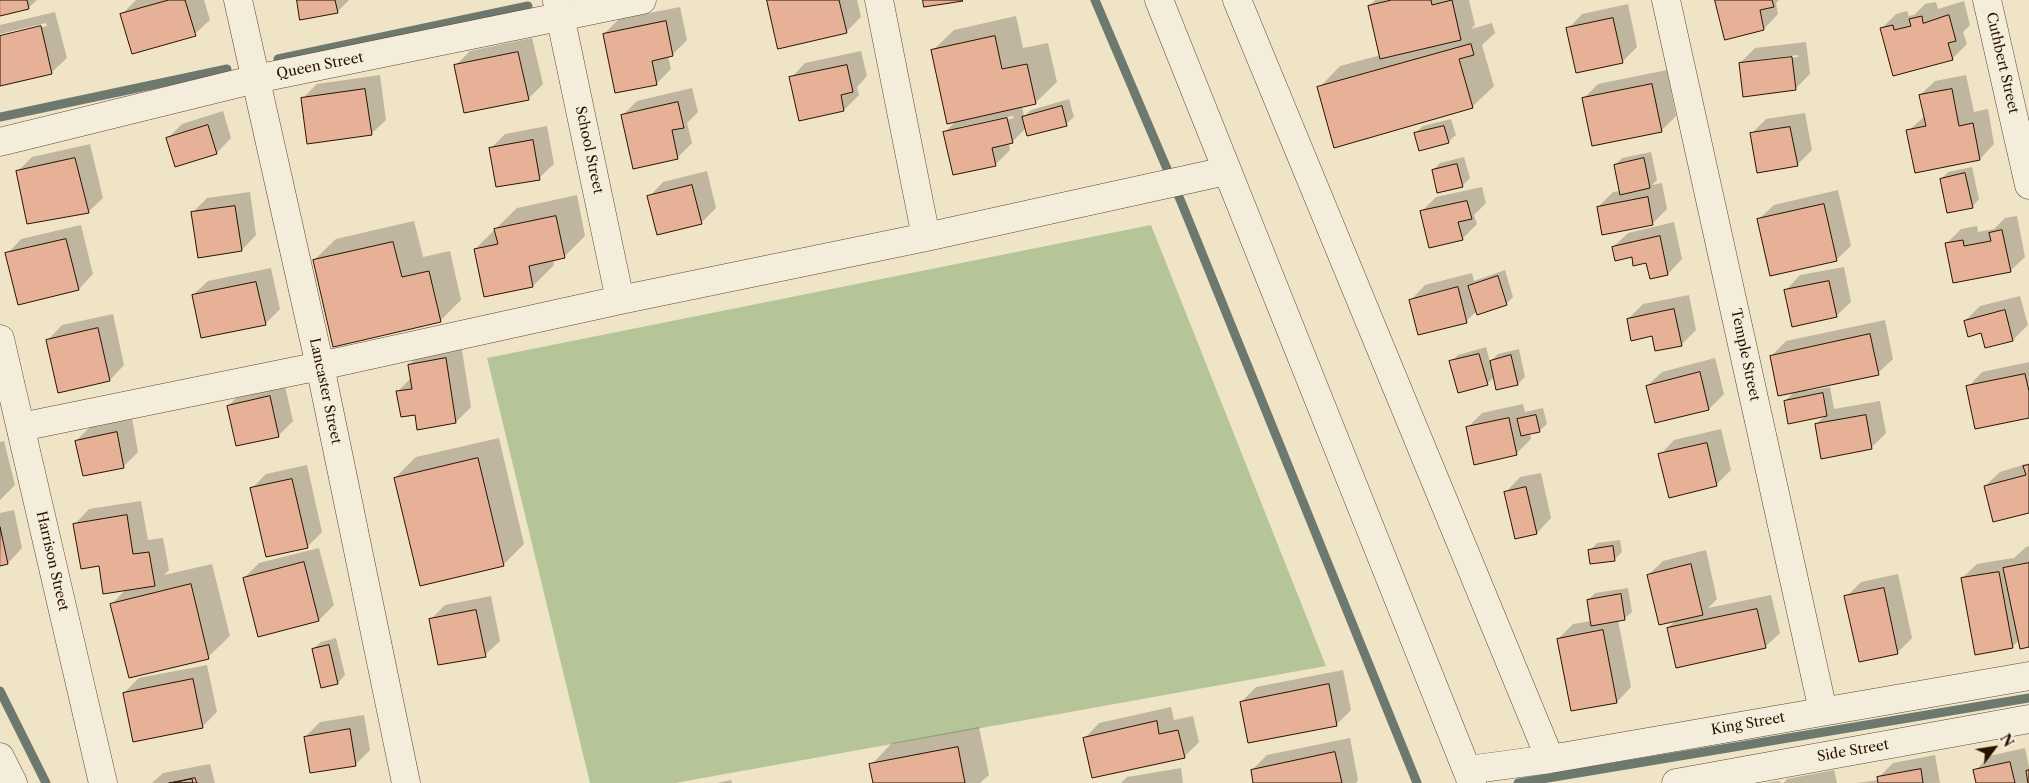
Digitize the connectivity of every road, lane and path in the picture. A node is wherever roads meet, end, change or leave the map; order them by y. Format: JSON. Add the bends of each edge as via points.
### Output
{"nodes":[{"id":1,"x":238,"y":0,"type":"edge"},
{"id":2,"x":642,"y":0,"type":"edge"},
{"id":3,"x":879,"y":0,"type":"edge"},
{"id":4,"x":1159,"y":0,"type":"edge"},
{"id":5,"x":1237,"y":0,"type":"edge"},
{"id":6,"x":1666,"y":0,"type":"edge"},
{"id":7,"x":1987,"y":0,"type":"edge"},
{"id":8,"x":558,"y":9,"type":"edge"},
{"id":9,"x":256,"y":79,"type":"junction"},
{"id":10,"x":0,"y":142,"type":"edge"},
{"id":11,"x":1226,"y":171,"type":"junction"},
{"id":12,"x":2029,"y":185,"type":"edge"},
{"id":13,"x":926,"y":237,"type":"junction"},
{"id":14,"x":620,"y":300,"type":"junction"},
{"id":15,"x":0,"y":339,"type":"edge"},
{"id":16,"x":320,"y":366,"type":"junction"},
{"id":17,"x":21,"y":427,"type":"junction"},
{"id":18,"x":2029,"y":676,"type":"edge"},
{"id":19,"x":1823,"y":711,"type":"junction"},
{"id":20,"x":2029,"y":719,"type":"edge"},
{"id":21,"x":0,"y":757,"type":"edge"},
{"id":22,"x":1550,"y":759,"type":"junction"},
{"id":23,"x":1470,"y":777,"type":"edge"},
{"id":24,"x":12,"y":783,"type":"edge"},
{"id":25,"x":103,"y":783,"type":"edge"},
{"id":26,"x":406,"y":783,"type":"edge"},
{"id":27,"x":1676,"y":783,"type":"edge"}],
"edges":[{"from":1,"to":9,"type":"street","name":"Lancaster Street"},
{"from":2,"to":8,"type":"street","name":"Queen Street"},
{"from":3,"to":13,"type":"street"},
{"from":4,"to":11,"type":"street"},
{"from":5,"to":22,"type":"street"},
{"from":6,"to":19,"type":"street","name":"Temple Street"},
{"from":7,"to":12,"type":"street","name":"Cuthbert Street"},
{"from":8,"to":9,"type":"street","name":"Queen Street"},
{"from":8,"to":14,"type":"street","name":"School Street"},
{"from":9,"to":10,"type":"street","name":"Queen Street"},
{"from":9,"to":16,"type":"street","name":"Lancaster Street"},
{"from":11,"to":13,"type":"street"},
{"from":11,"to":23,"type":"street"},
{"from":13,"to":14,"type":"street"},
{"from":14,"to":16,"type":"street"},
{"from":15,"to":17,"type":"street","name":"Harrison Street"},
{"from":16,"to":17,"type":"street"},
{"from":16,"to":26,"type":"street","name":"Lancaster Street"},
{"from":17,"to":25,"type":"street","name":"Harrison Street"},
{"from":18,"to":19,"type":"street","name":"King Street"},
{"from":19,"to":22,"type":"street","name":"King Street"},
{"from":20,"to":27,"type":"street","name":"Side Street"},
{"from":21,"to":24,"type":"street"},
{"from":22,"to":23,"type":"street","name":"King Street"}]}
